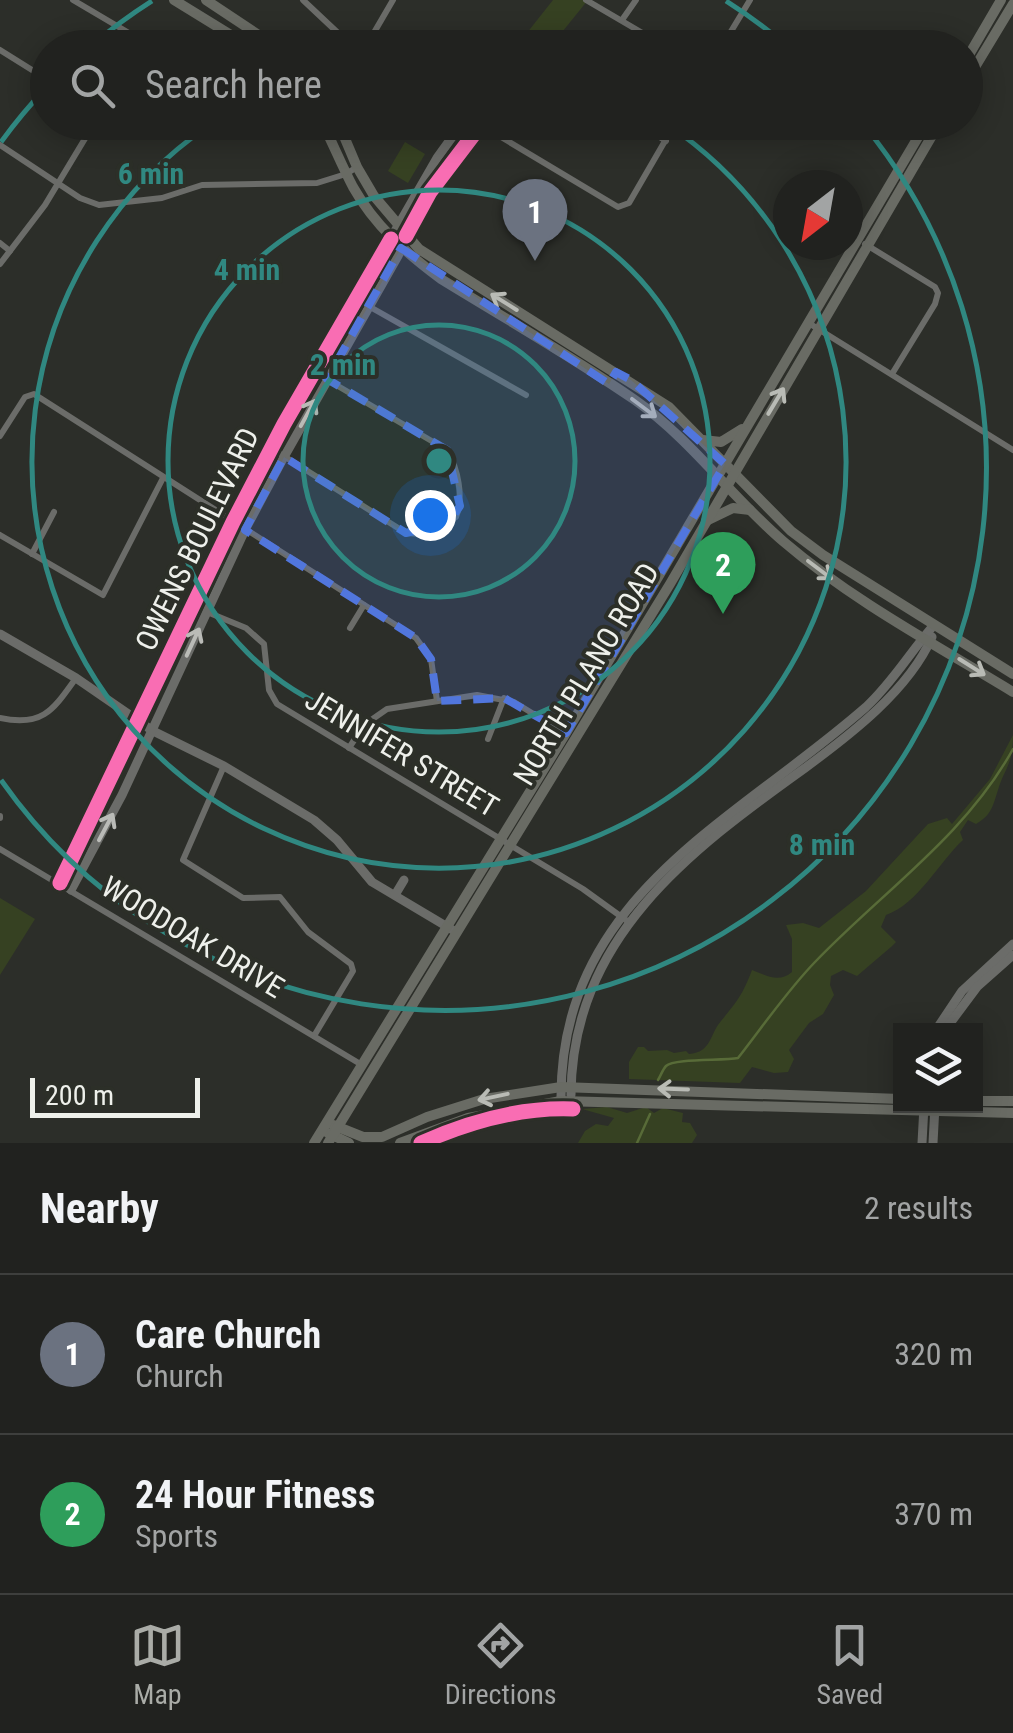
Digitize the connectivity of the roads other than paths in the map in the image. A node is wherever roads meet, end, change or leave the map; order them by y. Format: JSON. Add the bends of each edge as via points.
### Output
{"nodes":[{"id":1,"x":73,"y":0,"type":"edge"},
{"id":2,"x":174,"y":0,"type":"edge"},
{"id":3,"x":206,"y":0,"type":"edge"},
{"id":4,"x":303,"y":0,"type":"edge"},
{"id":5,"x":393,"y":0,"type":"edge"},
{"id":6,"x":586,"y":0,"type":"edge"},
{"id":7,"x":636,"y":0,"type":"edge"},
{"id":8,"x":750,"y":0,"type":"edge"},
{"id":9,"x":1001,"y":0,"type":"edge"},
{"id":10,"x":1013,"y":4,"type":"edge"},
{"id":11,"x":993,"y":13,"type":"junction"},
{"id":12,"x":1006,"y":16,"type":"junction"},
{"id":13,"x":622,"y":20,"type":"junction"},
{"id":14,"x":124,"y":30,"type":"edge"},
{"id":15,"x":224,"y":30,"type":"edge"},
{"id":16,"x":254,"y":30,"type":"edge"},
{"id":17,"x":335,"y":30,"type":"edge"},
{"id":18,"x":375,"y":30,"type":"edge"},
{"id":19,"x":638,"y":30,"type":"edge"},
{"id":20,"x":732,"y":30,"type":"edge"},
{"id":21,"x":983,"y":30,"type":"edge"},
{"id":22,"x":0,"y":50,"type":"edge"},
{"id":23,"x":983,"y":54,"type":"edge"},
{"id":24,"x":30,"y":69,"type":"edge"},
{"id":25,"x":84,"y":140,"type":"edge"},
{"id":26,"x":333,"y":140,"type":"edge"},
{"id":27,"x":343,"y":140,"type":"edge"},
{"id":28,"x":449,"y":140,"type":"edge"},
{"id":29,"x":467,"y":140,"type":"edge"},
{"id":30,"x":505,"y":140,"type":"edge"},
{"id":31,"x":917,"y":140,"type":"edge"},
{"id":32,"x":927,"y":140,"type":"edge"},
{"id":33,"x":666,"y":141,"type":"edge"},
{"id":34,"x":0,"y":145,"type":"edge"},
{"id":35,"x":352,"y":170,"type":"junction"},
{"id":36,"x":898,"y":181,"type":"junction"},
{"id":37,"x":58,"y":184,"type":"junction"},
{"id":38,"x":402,"y":231,"type":"junction"},
{"id":39,"x":391,"y":239,"type":"junction"},
{"id":40,"x":863,"y":240,"type":"edge"},
{"id":41,"x":0,"y":243,"type":"edge"},
{"id":42,"x":863,"y":243,"type":"edge"},
{"id":43,"x":402,"y":248,"type":"junction"},
{"id":44,"x":10,"y":251,"type":"junction"},
{"id":45,"x":851,"y":260,"type":"edge"},
{"id":46,"x":0,"y":264,"type":"edge"},
{"id":47,"x":356,"y":299,"type":"junction"},
{"id":48,"x":369,"y":306,"type":"junction"},
{"id":49,"x":812,"y":325,"type":"junction"},
{"id":50,"x":543,"y":326,"type":"junction"},
{"id":51,"x":536,"y":338,"type":"junction"},
{"id":52,"x":314,"y":372,"type":"junction"},
{"id":53,"x":616,"y":372,"type":"junction"},
{"id":54,"x":892,"y":374,"type":"junction"},
{"id":55,"x":327,"y":379,"type":"junction"},
{"id":56,"x":609,"y":384,"type":"junction"},
{"id":57,"x":526,"y":395,"type":"dead end"},
{"id":58,"x":750,"y":422,"type":"junction"},
{"id":59,"x":0,"y":436,"type":"edge"},
{"id":60,"x":703,"y":440,"type":"junction"},
{"id":61,"x":271,"y":448,"type":"junction"},
{"id":62,"x":1013,"y":450,"type":"edge"},
{"id":63,"x":284,"y":456,"type":"junction"},
{"id":64,"x":730,"y":468,"type":"junction"},
{"id":65,"x":164,"y":478,"type":"junction"},
{"id":66,"x":722,"y":481,"type":"junction"},
{"id":67,"x":750,"y":510,"type":"junction"},
{"id":68,"x":54,"y":512,"type":"dead end"},
{"id":69,"x":233,"y":522,"type":"junction"},
{"id":70,"x":705,"y":522,"type":"junction"},
{"id":71,"x":245,"y":530,"type":"junction"},
{"id":72,"x":0,"y":535,"type":"edge"},
{"id":73,"x":32,"y":554,"type":"junction"},
{"id":74,"x":660,"y":576,"type":"junction"},
{"id":75,"x":670,"y":584,"type":"junction"},
{"id":76,"x":364,"y":605,"type":"junction"},
{"id":77,"x":207,"y":612,"type":"junction"},
{"id":78,"x":934,"y":625,"type":"junction"},
{"id":79,"x":350,"y":628,"type":"dead end"},
{"id":80,"x":0,"y":634,"type":"edge"},
{"id":81,"x":927,"y":639,"type":"junction"},
{"id":82,"x":1013,"y":674,"type":"edge"},
{"id":83,"x":76,"y":678,"type":"junction"},
{"id":84,"x":1013,"y":692,"type":"edge"},
{"id":85,"x":504,"y":698,"type":"junction"},
{"id":86,"x":437,"y":701,"type":"junction"},
{"id":87,"x":0,"y":718,"type":"edge"},
{"id":88,"x":139,"y":723,"type":"junction"},
{"id":89,"x":152,"y":731,"type":"junction"},
{"id":90,"x":570,"y":738,"type":"junction"},
{"id":91,"x":488,"y":739,"type":"dead end"},
{"id":92,"x":348,"y":748,"type":"junction"},
{"id":93,"x":224,"y":766,"type":"junction"},
{"id":94,"x":506,"y":843,"type":"junction"},
{"id":95,"x":0,"y":849,"type":"edge"},
{"id":96,"x":404,"y":880,"type":"dead end"},
{"id":97,"x":60,"y":883,"type":"junction"},
{"id":98,"x":71,"y":890,"type":"junction"},
{"id":99,"x":395,"y":896,"type":"junction"},
{"id":100,"x":626,"y":920,"type":"junction"},
{"id":101,"x":451,"y":930,"type":"junction"},
{"id":102,"x":1013,"y":944,"type":"edge"},
{"id":103,"x":1013,"y":955,"type":"edge"},
{"id":104,"x":941,"y":1023,"type":"edge"},
{"id":105,"x":950,"y":1023,"type":"edge"},
{"id":106,"x":314,"y":1036,"type":"junction"},
{"id":107,"x":377,"y":1064,"type":"junction"},
{"id":108,"x":363,"y":1065,"type":"junction"},
{"id":109,"x":566,"y":1087,"type":"junction"},
{"id":110,"x":893,"y":1099,"type":"edge"},
{"id":111,"x":983,"y":1100,"type":"edge"},
{"id":112,"x":566,"y":1101,"type":"junction"},
{"id":113,"x":1013,"y":1101,"type":"edge"},
{"id":114,"x":893,"y":1107,"type":"edge"},
{"id":115,"x":983,"y":1112,"type":"edge"},
{"id":116,"x":928,"y":1113,"type":"edge"},
{"id":117,"x":930,"y":1113,"type":"edge"},
{"id":118,"x":1013,"y":1114,"type":"edge"},
{"id":119,"x":330,"y":1131,"type":"edge"},
{"id":120,"x":314,"y":1143,"type":"edge"},
{"id":121,"x":348,"y":1143,"type":"edge"},
{"id":122,"x":400,"y":1143,"type":"edge"},
{"id":123,"x":922,"y":1143,"type":"edge"},
{"id":124,"x":933,"y":1143,"type":"edge"}],
"edges":[{"from":1,"to":14,"type":"street"},
{"from":2,"to":15,"type":"main road"},
{"from":3,"to":16,"type":"main road"},
{"from":4,"to":17,"type":"street"},
{"from":5,"to":18,"type":"street"},
{"from":6,"to":13,"type":"street"},
{"from":7,"to":13,"type":"street"},
{"from":8,"to":20,"type":"street"},
{"from":9,"to":11,"type":"main road"},
{"from":10,"to":12,"type":"main road"},
{"from":11,"to":12,"type":"main road"},
{"from":11,"to":21,"type":"main road"},
{"from":12,"to":23,"type":"main road"},
{"from":13,"to":19,"type":"street"},
{"from":22,"to":24,"type":"street"},
{"from":25,"to":37,"type":"street"},
{"from":26,"to":35,"type":"main road"},
{"from":27,"to":35,"type":"main road"},
{"from":28,"to":38,"type":"street","name":"OWENS BOULEVARD"},
{"from":29,"to":38,"type":"street","name":"OWENS BOULEVARD"},
{"from":30,"to":33,"type":"street","via":[[618,207],[629,203]]},
{"from":31,"to":36,"type":"main road","name":"NORTH PLANO ROAD"},
{"from":32,"to":36,"type":"main road","name":"NORTH PLANO ROAD"},
{"from":34,"to":37,"type":"street"},
{"from":35,"to":37,"type":"street","via":[[316,183],[202,184],[162,198],[99,205]]},
{"from":35,"to":38,"type":"main road"},
{"from":35,"to":39,"type":"main road"},
{"from":36,"to":40,"type":"main road","name":"NORTH PLANO ROAD"},
{"from":37,"to":44,"type":"street"},
{"from":38,"to":39,"type":"street","name":"OWENS BOULEVARD"},
{"from":38,"to":43,"type":"street","name":"OWENS BOULEVARD"},
{"from":50,"to":38,"type":"main road","one_way":true},
{"from":39,"to":43,"type":"main road"},
{"from":39,"to":47,"type":"street","name":"OWENS BOULEVARD"},
{"from":41,"to":44,"type":"street"},
{"from":42,"to":54,"type":"street","via":[[938,293]]},
{"from":43,"to":48,"type":"street","name":"OWENS BOULEVARD"},
{"from":43,"to":51,"type":"main road"},
{"from":44,"to":46,"type":"street"},
{"from":45,"to":49,"type":"main road","name":"NORTH PLANO ROAD"},
{"from":47,"to":48,"type":"street"},
{"from":47,"to":52,"type":"street","name":"OWENS BOULEVARD"},
{"from":48,"to":55,"type":"street","name":"OWENS BOULEVARD"},
{"from":48,"to":57,"type":"street"},
{"from":49,"to":54,"type":"street"},
{"from":49,"to":58,"type":"main road","name":"NORTH PLANO ROAD"},
{"from":64,"to":49,"type":"main road","name":"NORTH PLANO ROAD","one_way":true},
{"from":50,"to":51,"type":"main road"},
{"from":50,"to":53,"type":"main road"},
{"from":51,"to":56,"type":"main road"},
{"from":52,"to":55,"type":"street"},
{"from":52,"to":61,"type":"street","name":"OWENS BOULEVARD"},
{"from":53,"to":56,"type":"main road"},
{"from":53,"to":60,"type":"main road","via":[[669,407]]},
{"from":54,"to":62,"type":"street"},
{"from":63,"to":55,"type":"street","name":"OWENS BOULEVARD","one_way":true},
{"from":55,"to":63,"type":"street","via":[[447,450],[456,466],[456,517],[421,534],[406,533]]},
{"from":56,"to":66,"type":"main road","one_way":true,"via":[[682,437]]},
{"from":58,"to":60,"type":"main road","via":[[727,440]]},
{"from":58,"to":64,"type":"main road","name":"NORTH PLANO ROAD"},
{"from":59,"to":65,"type":"street","via":[[25,396],[34,394]]},
{"from":60,"to":64,"type":"main road"},
{"from":61,"to":63,"type":"street"},
{"from":61,"to":69,"type":"street","name":"OWENS BOULEVARD"},
{"from":63,"to":71,"type":"street","name":"OWENS BOULEVARD"},
{"from":64,"to":66,"type":"main road","name":"NORTH PLANO ROAD"},
{"from":64,"to":78,"type":"main road","via":[[791,532]]},
{"from":65,"to":69,"type":"street"},
{"from":65,"to":73,"type":"street","via":[[103,595]]},
{"from":66,"to":67,"type":"main road"},
{"from":66,"to":70,"type":"main road","name":"NORTH PLANO ROAD"},
{"from":66,"to":74,"type":"main road","name":"NORTH PLANO ROAD"},
{"from":67,"to":70,"type":"main road","via":[[733,508]]},
{"from":67,"to":81,"type":"main road","one_way":true,"via":[[834,581]]},
{"from":68,"to":73,"type":"street"},
{"from":69,"to":71,"type":"street"},
{"from":69,"to":88,"type":"street","name":"OWENS BOULEVARD"},
{"from":70,"to":75,"type":"main road","name":"NORTH PLANO ROAD"},
{"from":71,"to":76,"type":"street"},
{"from":71,"to":77,"type":"street","name":"OWENS BOULEVARD"},
{"from":72,"to":73,"type":"street"},
{"from":74,"to":75,"type":"main road"},
{"from":74,"to":90,"type":"main road","name":"NORTH PLANO ROAD"},
{"from":75,"to":90,"type":"main road","name":"NORTH PLANO ROAD"},
{"from":76,"to":79,"type":"street"},
{"from":76,"to":86,"type":"street","via":[[428,653]]},
{"from":89,"to":77,"type":"street","name":"OWENS BOULEVARD","one_way":true},
{"from":77,"to":92,"type":"street","name":"JENNIFER STREET","via":[[246,628],[264,644],[277,704]]},
{"from":78,"to":81,"type":"street"},
{"from":78,"to":82,"type":"main road"},
{"from":80,"to":83,"type":"street"},
{"from":81,"to":84,"type":"main road","one_way":true},
{"from":81,"to":100,"type":"street","via":[[886,700],[676,863]]},
{"from":83,"to":87,"type":"street","via":[[42,717]]},
{"from":83,"to":88,"type":"street"},
{"from":85,"to":86,"type":"street"},
{"from":85,"to":90,"type":"street"},
{"from":85,"to":91,"type":"street"},
{"from":86,"to":92,"type":"street","via":[[387,709]]},
{"from":88,"to":89,"type":"street"},
{"from":88,"to":97,"type":"street","name":"OWENS BOULEVARD"},
{"from":89,"to":93,"type":"street"},
{"from":98,"to":89,"type":"street","name":"OWENS BOULEVARD","one_way":true},
{"from":90,"to":94,"type":"main road","name":"NORTH PLANO ROAD"},
{"from":92,"to":94,"type":"street","name":"JENNIFER STREET"},
{"from":93,"to":99,"type":"street","via":[[324,827],[360,870]]},
{"from":93,"to":106,"type":"street","via":[[183,860],[243,898],[280,897],[308,932],[350,964],[353,971]]},
{"from":94,"to":100,"type":"street","name":"JENNIFER STREET"},
{"from":94,"to":101,"type":"main road","name":"NORTH PLANO ROAD"},
{"from":95,"to":97,"type":"street","name":"WOODOAK DRIVE"},
{"from":96,"to":99,"type":"street"},
{"from":97,"to":98,"type":"street","name":"WOODOAK DRIVE"},
{"from":98,"to":106,"type":"street","name":"WOODOAK DRIVE"},
{"from":99,"to":101,"type":"street"},
{"from":100,"to":109,"type":"street","via":[[580,999],[563,1048]]},
{"from":101,"to":107,"type":"main road","name":"NORTH PLANO ROAD"},
{"from":101,"to":108,"type":"main road","name":"NORTH PLANO ROAD"},
{"from":102,"to":104,"type":"street","via":[[962,992]]},
{"from":103,"to":105,"type":"street"},
{"from":106,"to":108,"type":"street","name":"WOODOAK DRIVE"},
{"from":107,"to":108,"type":"main road"},
{"from":107,"to":119,"type":"main road","name":"NORTH PLANO ROAD"},
{"from":108,"to":119,"type":"main road","name":"NORTH PLANO ROAD"},
{"from":110,"to":109,"type":"main road","one_way":true},
{"from":109,"to":112,"type":"street"},
{"from":109,"to":119,"type":"main road","one_way":true,"via":[[471,1102],[382,1137]]},
{"from":111,"to":113,"type":"main road"},
{"from":112,"to":114,"type":"main road"},
{"from":112,"to":122,"type":"main road","via":[[468,1118]]},
{"from":115,"to":118,"type":"main road"},
{"from":116,"to":123,"type":"street"},
{"from":117,"to":124,"type":"street"},
{"from":119,"to":120,"type":"main road","name":"NORTH PLANO ROAD"},
{"from":119,"to":121,"type":"main road"}]}
